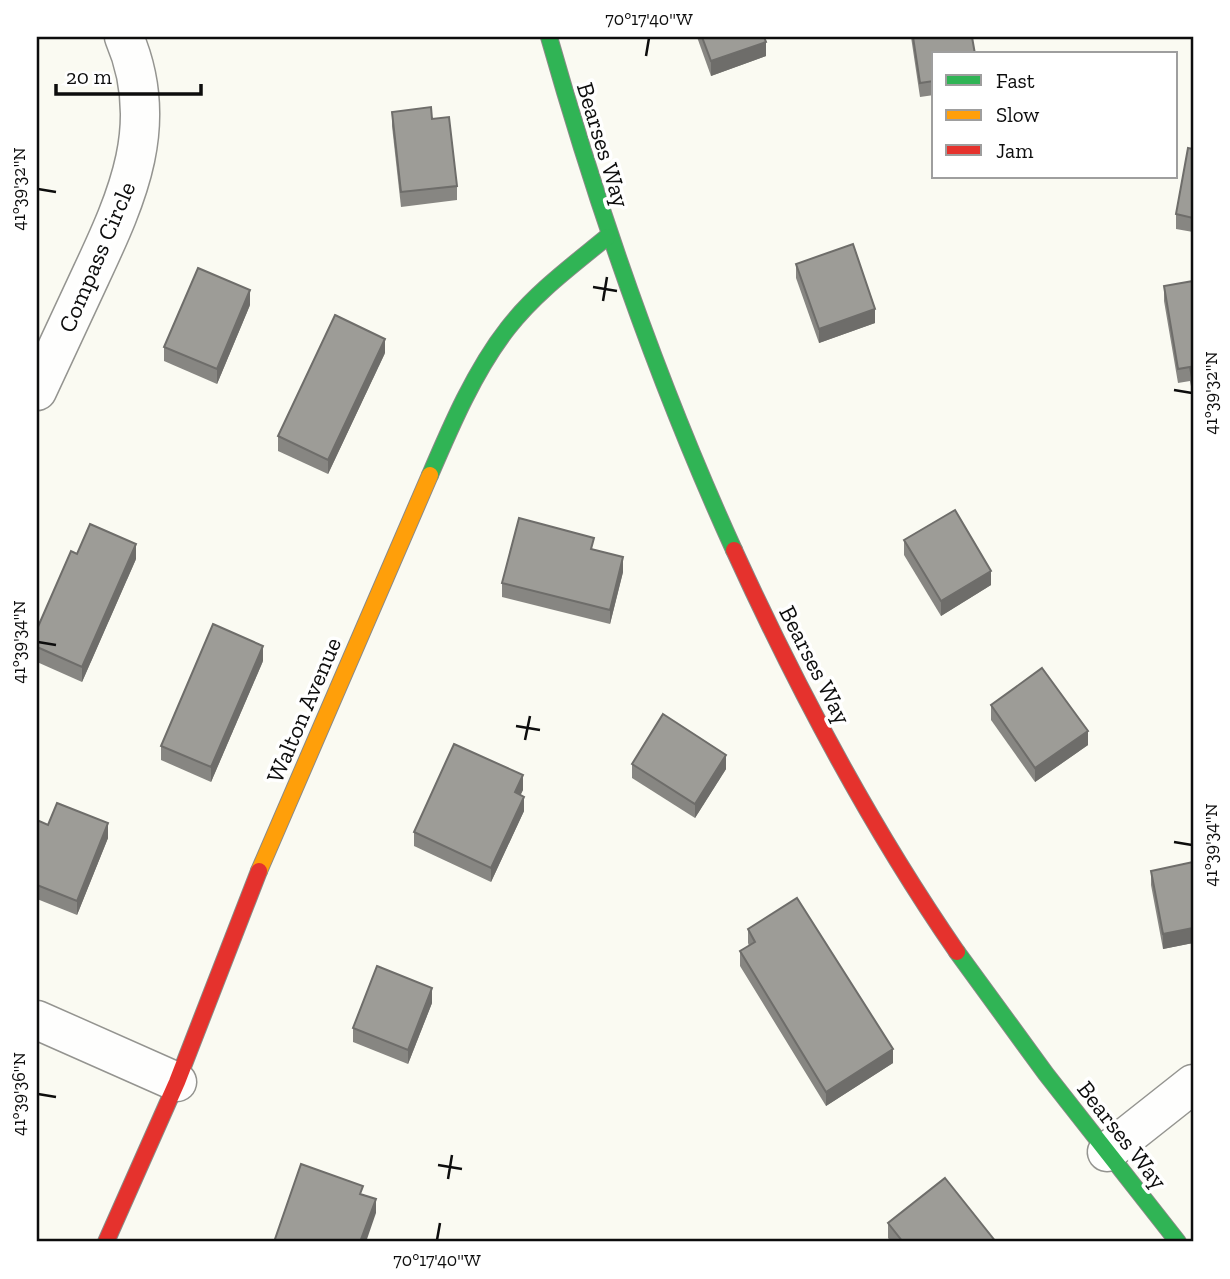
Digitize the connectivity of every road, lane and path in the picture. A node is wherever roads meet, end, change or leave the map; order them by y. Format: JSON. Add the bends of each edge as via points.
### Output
{"nodes":[{"id":1,"x":124,"y":37,"type":"edge"},
{"id":2,"x":549,"y":37,"type":"edge"},
{"id":3,"x":607,"y":237,"type":"junction"},
{"id":4,"x":37,"y":391,"type":"edge"},
{"id":5,"x":37,"y":1020,"type":"edge"},
{"id":6,"x":177,"y":1082,"type":"junction"},
{"id":7,"x":1193,"y":1084,"type":"edge"},
{"id":8,"x":1107,"y":1152,"type":"junction"},
{"id":9,"x":106,"y":1242,"type":"edge"},
{"id":10,"x":1178,"y":1242,"type":"edge"}],
"edges":[{"from":1,"to":4,"type":"street","name":"Compass Circle","via":[[141,94],[131,183]]},
{"from":2,"to":3,"type":"main road","name":"Bearses Way"},
{"from":3,"to":6,"type":"main road","name":"Walton Avenue","via":[[556,279],[508,328],[454,417],[242,910]]},
{"from":3,"to":8,"type":"main road","name":"Bearses Way","via":[[687,445],[806,701],[924,902],[1015,1035]]},
{"from":5,"to":6,"type":"street"},
{"from":6,"to":9,"type":"main road","name":"Walton Avenue"},
{"from":7,"to":8,"type":"street"},
{"from":8,"to":10,"type":"main road","name":"Bearses Way"}]}
